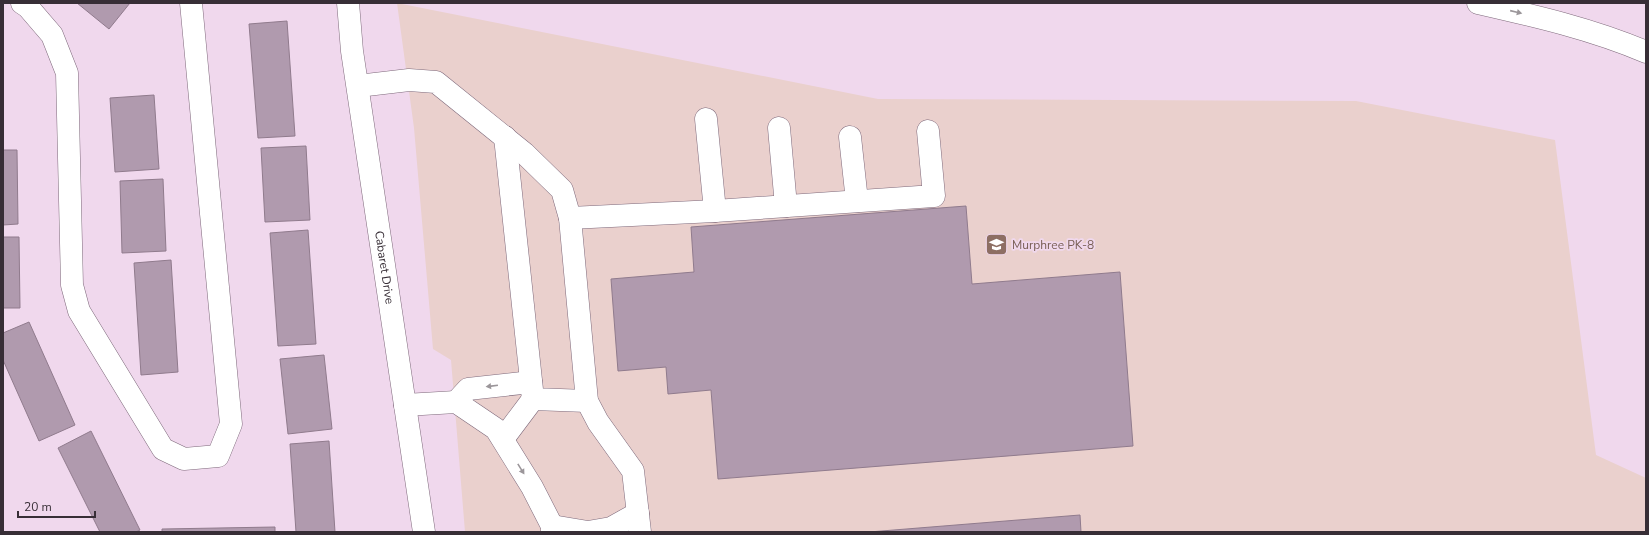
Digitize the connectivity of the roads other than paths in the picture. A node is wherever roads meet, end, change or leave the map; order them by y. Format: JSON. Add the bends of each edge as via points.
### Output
{"nodes":[{"id":1,"x":22,"y":3,"type":"edge"},
{"id":2,"x":191,"y":3,"type":"edge"},
{"id":3,"x":348,"y":3,"type":"edge"},
{"id":4,"x":1478,"y":3,"type":"edge"},
{"id":5,"x":1646,"y":52,"type":"edge"},
{"id":6,"x":358,"y":86,"type":"junction"},
{"id":7,"x":706,"y":119,"type":"dead end"},
{"id":8,"x":780,"y":128,"type":"dead end"},
{"id":9,"x":928,"y":131,"type":"dead end"},
{"id":10,"x":505,"y":137,"type":"junction"},
{"id":11,"x":850,"y":137,"type":"dead end"},
{"id":12,"x":857,"y":201,"type":"junction"},
{"id":13,"x":786,"y":206,"type":"junction"},
{"id":14,"x":715,"y":211,"type":"junction"},
{"id":15,"x":570,"y":218,"type":"junction"},
{"id":16,"x":532,"y":391,"type":"junction"},
{"id":17,"x":587,"y":401,"type":"junction"},
{"id":18,"x":456,"y":402,"type":"junction"},
{"id":19,"x":406,"y":405,"type":"junction"},
{"id":20,"x":503,"y":439,"type":"junction"},
{"id":21,"x":639,"y":522,"type":"edge"},
{"id":22,"x":552,"y":529,"type":"edge"},
{"id":23,"x":424,"y":532,"type":"edge"}],
"edges":[{"from":1,"to":2,"type":"street","via":[[52,35],[67,73],[72,285],[78,311],[163,449],[184,459],[218,456],[231,424]]},
{"from":3,"to":6,"type":"street","name":"Cabaret Drive"},
{"from":4,"to":5,"type":"street","one_way":true,"via":[[1551,20]]},
{"from":6,"to":10,"type":"street","via":[[409,80],[436,82]]},
{"from":6,"to":19,"type":"street","name":"Cabaret Drive"},
{"from":7,"to":14,"type":"street"},
{"from":8,"to":13,"type":"street"},
{"from":9,"to":12,"type":"street","via":[[934,196]]},
{"from":10,"to":15,"type":"street","via":[[562,190]]},
{"from":10,"to":16,"type":"street"},
{"from":11,"to":12,"type":"street"},
{"from":12,"to":13,"type":"street"},
{"from":13,"to":14,"type":"street"},
{"from":14,"to":15,"type":"street"},
{"from":15,"to":17,"type":"street"},
{"from":16,"to":17,"type":"street"},
{"from":16,"to":18,"type":"street","one_way":true,"via":[[468,389]]},
{"from":16,"to":20,"type":"street"},
{"from":17,"to":21,"type":"street","via":[[598,422],[633,471]]},
{"from":18,"to":19,"type":"street"},
{"from":18,"to":20,"type":"street","via":[[496,429]]},
{"from":19,"to":23,"type":"street","name":"Cabaret Drive"},
{"from":20,"to":22,"type":"street","one_way":true,"via":[[532,487]]},
{"from":21,"to":22,"type":"street","via":[[588,532]]}]}
